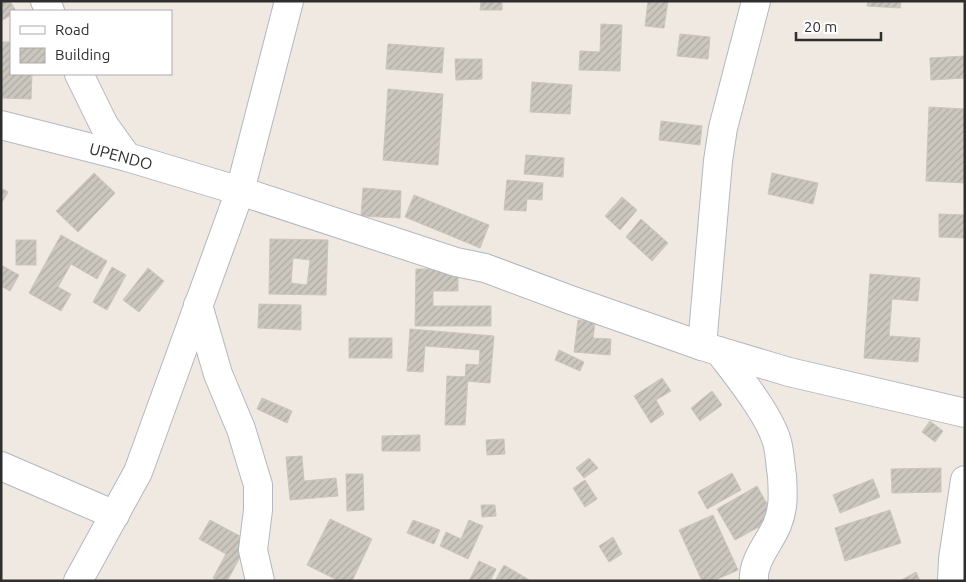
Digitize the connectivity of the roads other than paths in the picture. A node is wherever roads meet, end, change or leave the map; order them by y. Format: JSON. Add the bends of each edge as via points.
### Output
{"nodes":[{"id":1,"x":289,"y":1,"type":"edge"},
{"id":2,"x":756,"y":1,"type":"edge"},
{"id":3,"x":79,"y":75,"type":"edge"},
{"id":4,"x":1,"y":125,"type":"edge"},
{"id":5,"x":127,"y":156,"type":"junction"},
{"id":6,"x":240,"y":191,"type":"junction"},
{"id":7,"x":198,"y":305,"type":"junction"},
{"id":8,"x":711,"y":348,"type":"junction"},
{"id":9,"x":965,"y":413,"type":"edge"},
{"id":10,"x":1,"y":466,"type":"edge"},
{"id":11,"x":965,"y":480,"type":"edge"},
{"id":12,"x":115,"y":515,"type":"junction"},
{"id":13,"x":78,"y":581,"type":"edge"},
{"id":14,"x":260,"y":581,"type":"edge"},
{"id":15,"x":754,"y":581,"type":"edge"},
{"id":16,"x":952,"y":581,"type":"edge"}],
"edges":[{"from":1,"to":6,"type":"street"},
{"from":2,"to":8,"type":"street","via":[[719,153],[713,203]]},
{"from":3,"to":5,"type":"street","via":[[104,125]]},
{"from":4,"to":5,"type":"street","name":"UPENDO"},
{"from":5,"to":6,"type":"street","name":"UPENDO"},
{"from":6,"to":7,"type":"street"},
{"from":6,"to":8,"type":"street","name":"UPENDO","via":[[456,262],[485,268]]},
{"from":7,"to":12,"type":"street","via":[[138,472]]},
{"from":7,"to":14,"type":"street","via":[[218,374],[241,429],[258,485],[253,550]]},
{"from":8,"to":9,"type":"street","name":"UPENDO","via":[[789,372]]},
{"from":8,"to":15,"type":"street","via":[[761,409],[777,441],[783,504],[776,526],[754,568]]},
{"from":10,"to":12,"type":"street"},
{"from":11,"to":16,"type":"street"},
{"from":12,"to":13,"type":"street"}]}
